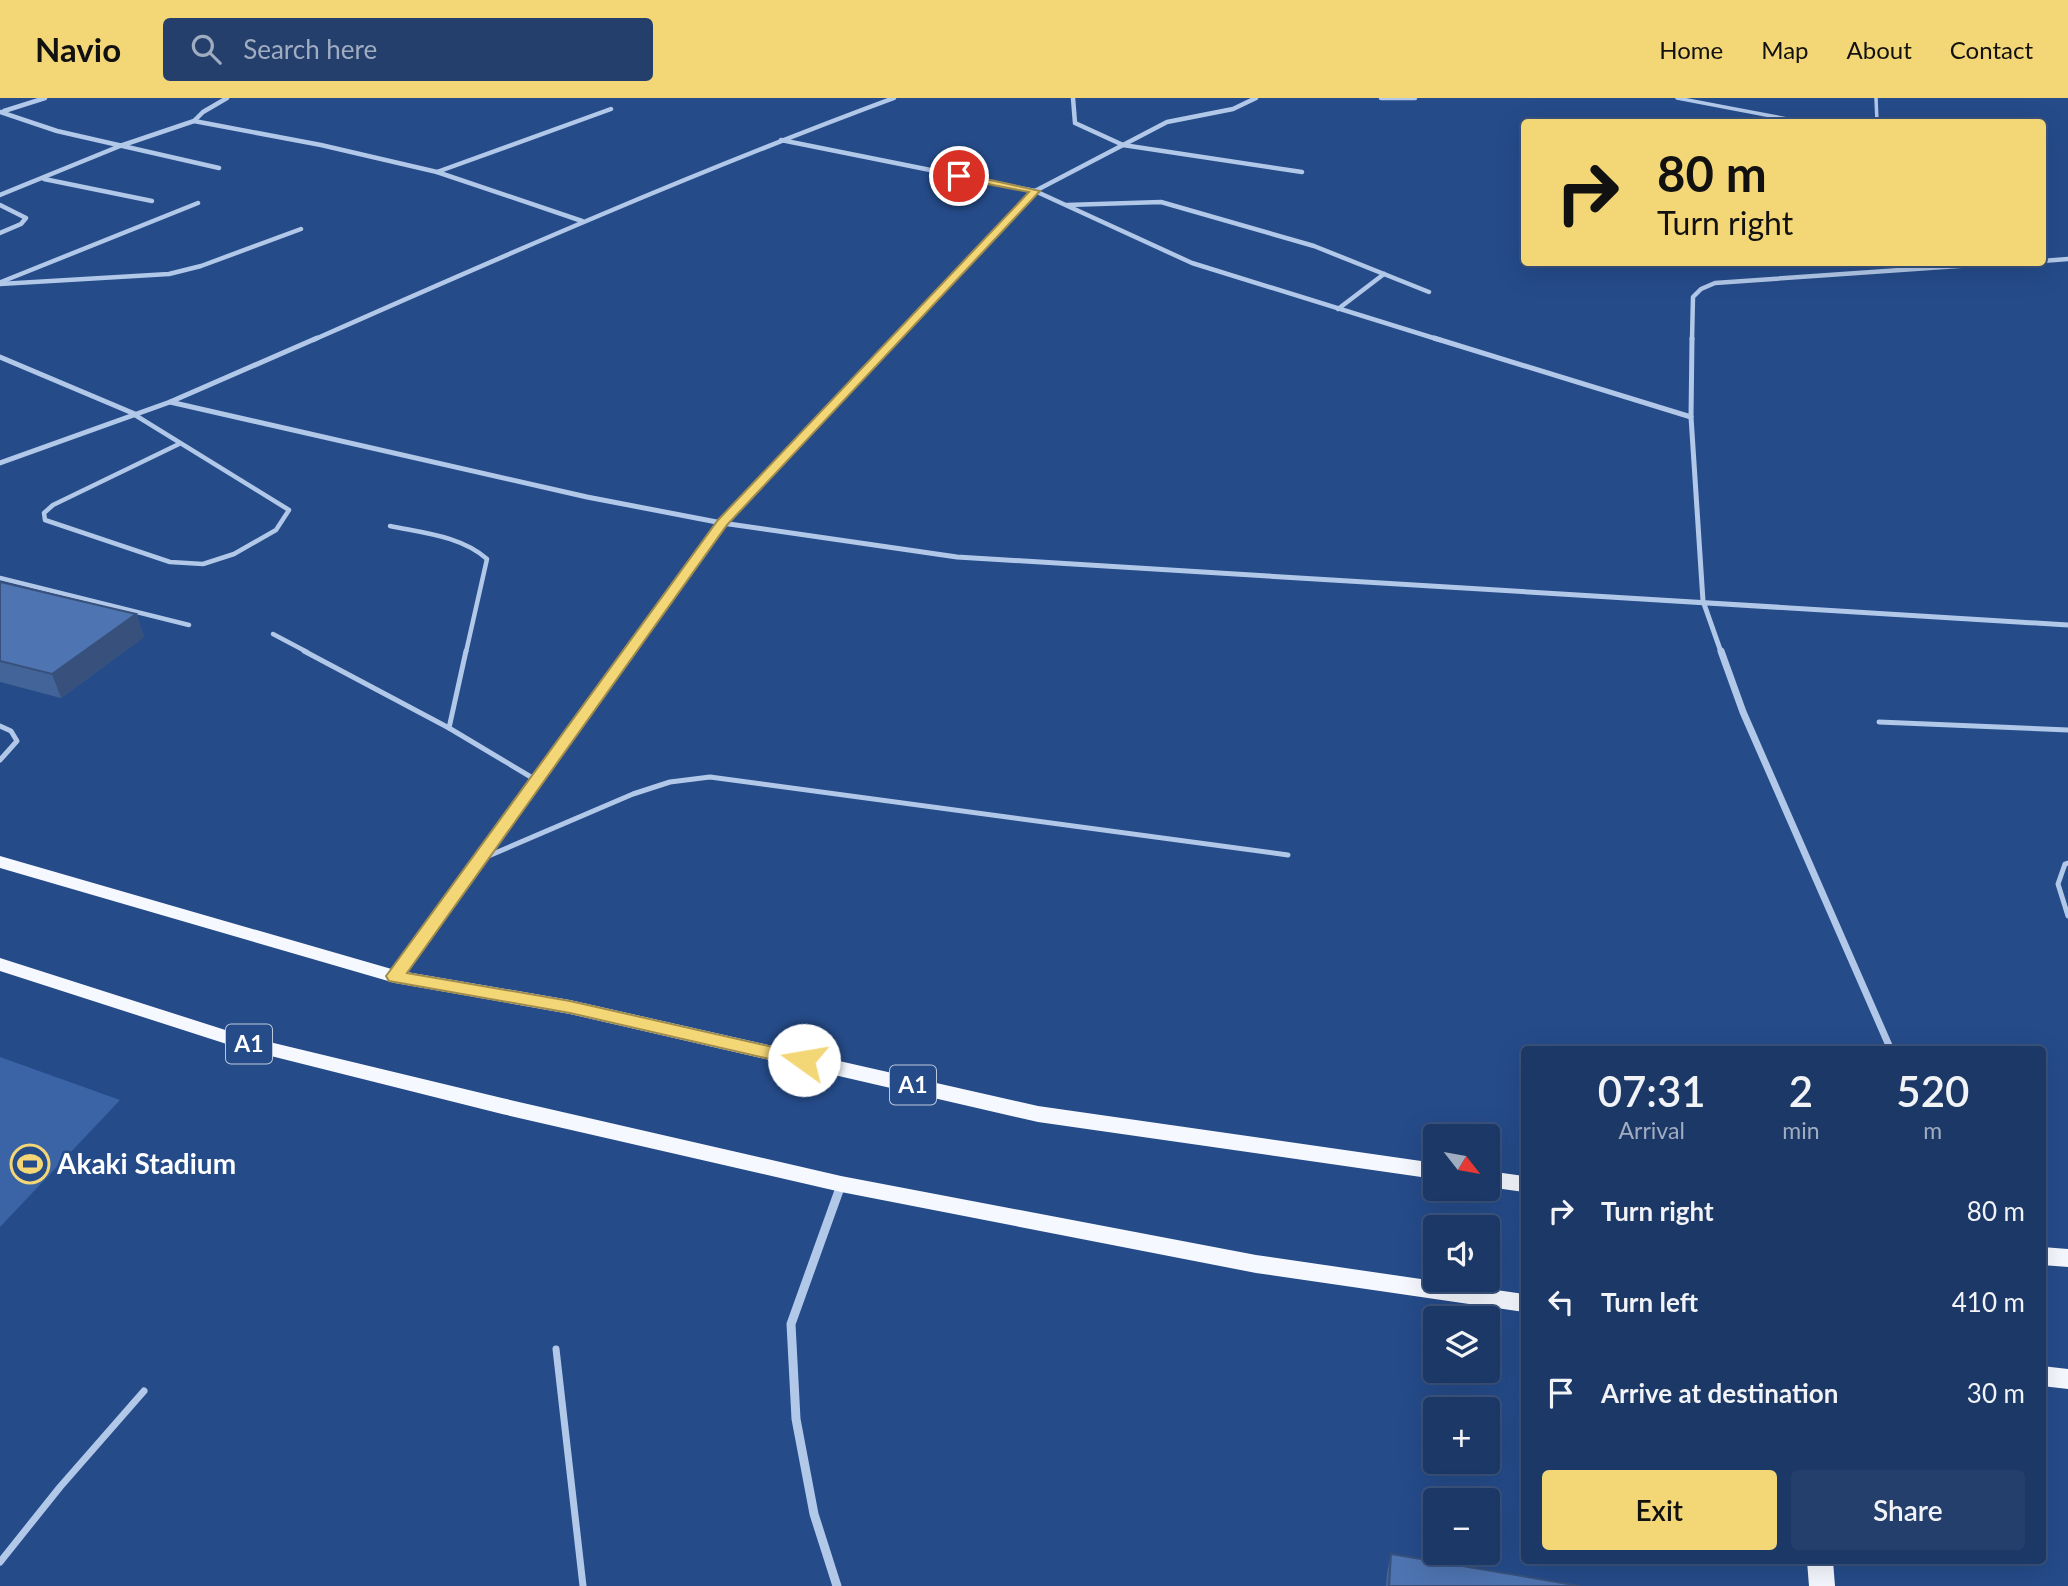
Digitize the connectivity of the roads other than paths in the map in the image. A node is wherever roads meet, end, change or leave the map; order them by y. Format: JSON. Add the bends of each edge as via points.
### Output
{"nodes":[{"id":1,"x":45,"y":98,"type":"edge"},
{"id":2,"x":227,"y":98,"type":"edge"},
{"id":3,"x":894,"y":98,"type":"edge"},
{"id":4,"x":1084,"y":98,"type":"edge"},
{"id":5,"x":1256,"y":98,"type":"edge"},
{"id":6,"x":1381,"y":98,"type":"edge"},
{"id":7,"x":1415,"y":98,"type":"edge"},
{"id":8,"x":1677,"y":98,"type":"edge"},
{"id":9,"x":1875,"y":98,"type":"edge"},
{"id":10,"x":1074,"y":100,"type":"edge"},
{"id":11,"x":611,"y":109,"type":"dead end"},
{"id":12,"x":1,"y":112,"type":"edge"},
{"id":13,"x":1787,"y":119,"type":"edge"},
{"id":14,"x":1877,"y":119,"type":"edge"},
{"id":15,"x":194,"y":121,"type":"junction"},
{"id":16,"x":781,"y":140,"type":"junction"},
{"id":17,"x":1123,"y":145,"type":"junction"},
{"id":18,"x":120,"y":146,"type":"junction"},
{"id":19,"x":219,"y":168,"type":"dead end"},
{"id":20,"x":436,"y":172,"type":"junction"},
{"id":21,"x":1302,"y":172,"type":"dead end"},
{"id":22,"x":43,"y":179,"type":"junction"},
{"id":23,"x":1035,"y":191,"type":"junction"},
{"id":24,"x":0,"y":195,"type":"edge"},
{"id":25,"x":152,"y":201,"type":"dead end"},
{"id":26,"x":198,"y":203,"type":"dead end"},
{"id":27,"x":0,"y":205,"type":"edge"},
{"id":28,"x":1066,"y":205,"type":"junction"},
{"id":29,"x":583,"y":221,"type":"junction"},
{"id":30,"x":301,"y":229,"type":"dead end"},
{"id":31,"x":0,"y":233,"type":"edge"},
{"id":32,"x":2068,"y":259,"type":"edge"},
{"id":33,"x":2046,"y":261,"type":"edge"},
{"id":34,"x":1960,"y":266,"type":"edge"},
{"id":35,"x":1384,"y":274,"type":"junction"},
{"id":36,"x":0,"y":283,"type":"edge"},
{"id":37,"x":1429,"y":292,"type":"dead end"},
{"id":38,"x":1338,"y":309,"type":"junction"},
{"id":39,"x":0,"y":358,"type":"edge"},
{"id":40,"x":170,"y":402,"type":"junction"},
{"id":41,"x":135,"y":415,"type":"junction"},
{"id":42,"x":1691,"y":417,"type":"junction"},
{"id":43,"x":179,"y":444,"type":"junction"},
{"id":44,"x":0,"y":463,"type":"edge"},
{"id":45,"x":722,"y":523,"type":"junction"},
{"id":46,"x":390,"y":526,"type":"dead end"},
{"id":47,"x":0,"y":578,"type":"edge"},
{"id":48,"x":1703,"y":601,"type":"junction"},
{"id":49,"x":189,"y":625,"type":"dead end"},
{"id":50,"x":2068,"y":625,"type":"edge"},
{"id":51,"x":273,"y":634,"type":"dead end"},
{"id":52,"x":1879,"y":722,"type":"dead end"},
{"id":53,"x":0,"y":726,"type":"edge"},
{"id":54,"x":449,"y":728,"type":"junction"},
{"id":55,"x":2068,"y":730,"type":"edge"},
{"id":56,"x":0,"y":760,"type":"edge"},
{"id":57,"x":536,"y":780,"type":"junction"},
{"id":58,"x":1288,"y":855,"type":"dead end"},
{"id":59,"x":476,"y":861,"type":"junction"},
{"id":60,"x":0,"y":862,"type":"edge"},
{"id":61,"x":2068,"y":863,"type":"edge"},
{"id":62,"x":2068,"y":916,"type":"edge"},
{"id":63,"x":0,"y":964,"type":"edge"},
{"id":64,"x":395,"y":976,"type":"junction"},
{"id":65,"x":1890,"y":1046,"type":"edge"},
{"id":66,"x":1423,"y":1169,"type":"edge"},
{"id":67,"x":1500,"y":1181,"type":"edge"},
{"id":68,"x":841,"y":1184,"type":"junction"},
{"id":69,"x":1521,"y":1184,"type":"edge"},
{"id":70,"x":2046,"y":1256,"type":"edge"},
{"id":71,"x":2068,"y":1258,"type":"edge"},
{"id":72,"x":1521,"y":1303,"type":"edge"},
{"id":73,"x":556,"y":1349,"type":"dead end"},
{"id":74,"x":2046,"y":1376,"type":"edge"},
{"id":75,"x":2068,"y":1379,"type":"edge"},
{"id":76,"x":144,"y":1391,"type":"dead end"},
{"id":77,"x":0,"y":1562,"type":"edge"},
{"id":78,"x":1820,"y":1564,"type":"edge"},
{"id":79,"x":583,"y":1586,"type":"edge"},
{"id":80,"x":837,"y":1586,"type":"edge"},
{"id":81,"x":1822,"y":1586,"type":"edge"}],
"edges":[{"from":1,"to":12,"type":"street"},
{"from":2,"to":15,"type":"street"},
{"from":3,"to":16,"type":"street"},
{"from":4,"to":10,"type":"street"},
{"from":5,"to":17,"type":"street","via":[[1233,109],[1180,118]]},
{"from":6,"to":7,"type":"street"},
{"from":8,"to":13,"type":"lane"},
{"from":9,"to":14,"type":"lane"},
{"from":10,"to":17,"type":"street","via":[[1074,123]]},
{"from":11,"to":20,"type":"street"},
{"from":12,"to":18,"type":"street"},
{"from":15,"to":18,"type":"street"},
{"from":15,"to":20,"type":"street"},
{"from":16,"to":23,"type":"street"},
{"from":16,"to":29,"type":"street"},
{"from":17,"to":21,"type":"street"},
{"from":17,"to":23,"type":"street"},
{"from":18,"to":19,"type":"street"},
{"from":18,"to":22,"type":"street"},
{"from":20,"to":29,"type":"street"},
{"from":22,"to":24,"type":"street"},
{"from":22,"to":25,"type":"street"},
{"from":23,"to":28,"type":"street"},
{"from":23,"to":45,"type":"street"},
{"from":26,"to":36,"type":"street"},
{"from":27,"to":31,"type":"street","via":[[26,218]]},
{"from":28,"to":35,"type":"street","via":[[1161,202],[1261,228]]},
{"from":28,"to":38,"type":"street","via":[[1192,263]]},
{"from":29,"to":40,"type":"street"},
{"from":30,"to":36,"type":"street","via":[[169,274]]},
{"from":32,"to":33,"type":"street"},
{"from":34,"to":42,"type":"street","via":[[1710,284],[1698,289],[1693,297]]},
{"from":35,"to":37,"type":"street"},
{"from":35,"to":38,"type":"street"},
{"from":38,"to":42,"type":"street"},
{"from":39,"to":41,"type":"street"},
{"from":40,"to":41,"type":"street"},
{"from":40,"to":45,"type":"street","via":[[587,497]]},
{"from":41,"to":43,"type":"lane"},
{"from":41,"to":44,"type":"street"},
{"from":42,"to":48,"type":"street"},
{"from":43,"to":43,"type":"lane","via":[[53,505],[44,513],[45,520],[187,565],[234,554],[276,530],[289,510]]},
{"from":45,"to":48,"type":"street","via":[[1008,562]]},
{"from":45,"to":57,"type":"street"},
{"from":46,"to":54,"type":"lane","via":[[467,545],[487,559]]},
{"from":47,"to":49,"type":"lane"},
{"from":48,"to":50,"type":"street"},
{"from":48,"to":65,"type":"street","via":[[1743,712]]},
{"from":51,"to":54,"type":"lane"},
{"from":52,"to":55,"type":"lane"},
{"from":53,"to":56,"type":"lane","via":[[11,731],[16,741]]},
{"from":54,"to":57,"type":"lane"},
{"from":57,"to":59,"type":"street"},
{"from":58,"to":59,"type":"lane","via":[[710,777],[670,782],[633,794]]},
{"from":59,"to":64,"type":"street"},
{"from":60,"to":64,"type":"main road","number":"A1"},
{"from":61,"to":62,"type":"lane","via":[[2058,884]]},
{"from":63,"to":68,"type":"main road","number":"A1","via":[[239,1041]]},
{"from":64,"to":66,"type":"main road","number":"A1","via":[[570,1007],[1038,1114]]},
{"from":67,"to":69,"type":"main road"},
{"from":68,"to":72,"type":"main road","number":"A1","via":[[1256,1264]]},
{"from":68,"to":80,"type":"street","via":[[791,1324],[796,1419],[814,1514]]},
{"from":70,"to":71,"type":"main road"},
{"from":73,"to":79,"type":"lane"},
{"from":74,"to":75,"type":"main road"},
{"from":76,"to":77,"type":"lane"},
{"from":78,"to":81,"type":"main road"}]}
